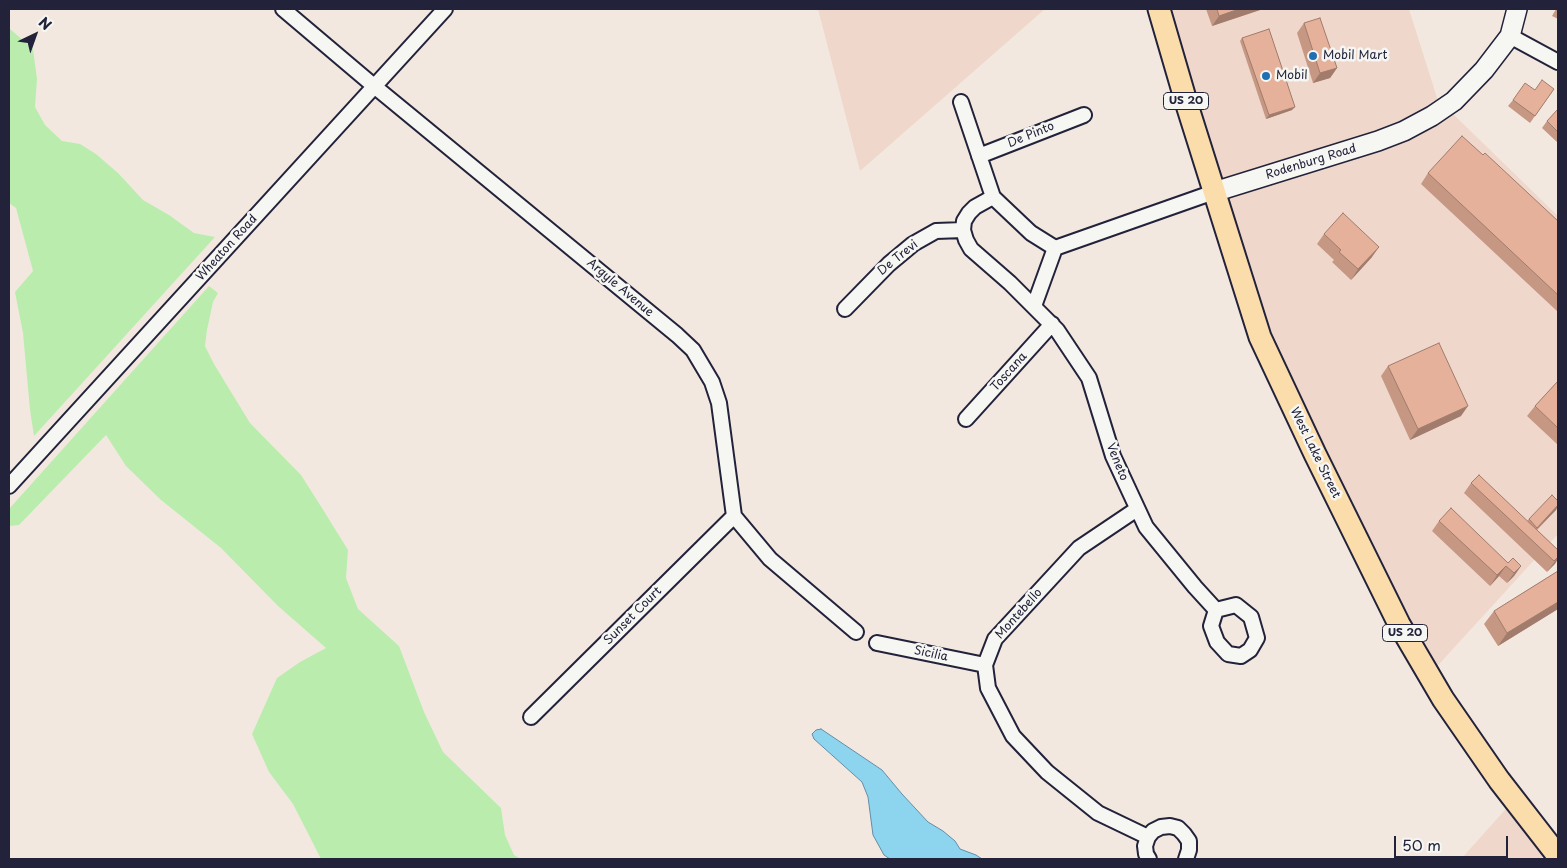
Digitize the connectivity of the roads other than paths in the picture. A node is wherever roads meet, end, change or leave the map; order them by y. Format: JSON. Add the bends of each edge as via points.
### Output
{"nodes":[{"id":1,"x":283,"y":9,"type":"edge"},
{"id":2,"x":445,"y":9,"type":"edge"},
{"id":3,"x":1159,"y":9,"type":"edge"},
{"id":4,"x":1517,"y":9,"type":"edge"},
{"id":5,"x":1510,"y":36,"type":"junction"},
{"id":6,"x":1558,"y":62,"type":"edge"},
{"id":7,"x":374,"y":86,"type":"junction"},
{"id":8,"x":961,"y":102,"type":"dead end"},
{"id":9,"x":1084,"y":114,"type":"dead end"},
{"id":10,"x":979,"y":156,"type":"junction"},
{"id":11,"x":1214,"y":192,"type":"junction"},
{"id":12,"x":994,"y":197,"type":"junction"},
{"id":13,"x":963,"y":230,"type":"junction"},
{"id":14,"x":1055,"y":248,"type":"junction"},
{"id":15,"x":1034,"y":306,"type":"junction"},
{"id":16,"x":844,"y":309,"type":"dead end"},
{"id":17,"x":1052,"y":324,"type":"junction"},
{"id":18,"x":966,"y":418,"type":"dead end"},
{"id":19,"x":9,"y":486,"type":"edge"},
{"id":20,"x":1137,"y":509,"type":"junction"},
{"id":21,"x":734,"y":516,"type":"junction"},
{"id":22,"x":1216,"y":610,"type":"dead end"},
{"id":23,"x":856,"y":632,"type":"dead end"},
{"id":24,"x":877,"y":643,"type":"dead end"},
{"id":25,"x":985,"y":665,"type":"junction"},
{"id":26,"x":532,"y":717,"type":"dead end"},
{"id":27,"x":1148,"y":838,"type":"junction"},
{"id":28,"x":1558,"y":856,"type":"edge"},
{"id":29,"x":1149,"y":859,"type":"edge"},
{"id":30,"x":1186,"y":859,"type":"edge"}],
"edges":[{"from":1,"to":7,"type":"street","name":"Argyle Avenue"},
{"from":2,"to":7,"type":"street","name":"Wheaton Road"},
{"from":3,"to":11,"type":"main road","name":"West Lake Street","number":"US 20"},
{"from":4,"to":5,"type":"street","name":"Rodenburg Road"},
{"from":5,"to":6,"type":"street"},
{"from":5,"to":11,"type":"street","name":"Rodenburg Road","via":[[1475,81],[1454,101],[1404,131]]},
{"from":7,"to":19,"type":"street","name":"Wheaton Road"},
{"from":7,"to":21,"type":"street","name":"Argyle Avenue","via":[[693,350],[712,382],[719,402]]},
{"from":8,"to":10,"type":"street"},
{"from":9,"to":10,"type":"street","name":"De Pinto"},
{"from":10,"to":12,"type":"street"},
{"from":11,"to":14,"type":"street","name":"Rodenburg Road"},
{"from":11,"to":28,"type":"main road","name":"West Lake Street","number":"US 20","via":[[1260,337],[1399,624],[1443,699],[1498,780]]},
{"from":12,"to":13,"type":"street","via":[[969,213]]},
{"from":12,"to":14,"type":"street","via":[[1030,233]]},
{"from":13,"to":15,"type":"street","name":"Veneto","via":[[971,249]]},
{"from":13,"to":16,"type":"street","name":"De Trevi","via":[[936,231],[913,244]]},
{"from":14,"to":15,"type":"street"},
{"from":15,"to":17,"type":"street","name":"Veneto"},
{"from":17,"to":18,"type":"street","name":"Toscana"},
{"from":17,"to":20,"type":"street","name":"Veneto","via":[[1089,378],[1113,456]]},
{"from":20,"to":22,"type":"street","name":"Veneto","via":[[1146,527]]},
{"from":20,"to":25,"type":"street","name":"Montebello","via":[[1079,548],[995,639]]},
{"from":21,"to":23,"type":"street","via":[[770,559]]},
{"from":21,"to":26,"type":"street","name":"Sunset Court"},
{"from":24,"to":25,"type":"street","name":"Sicilia"},
{"from":25,"to":27,"type":"street","name":"Montebello","via":[[988,688],[1013,736],[1047,772],[1098,812]]},
{"from":27,"to":29,"type":"street","via":[[1146,854]]},
{"from":27,"to":30,"type":"street","via":[[1161,827],[1178,828],[1189,842]]}]}
